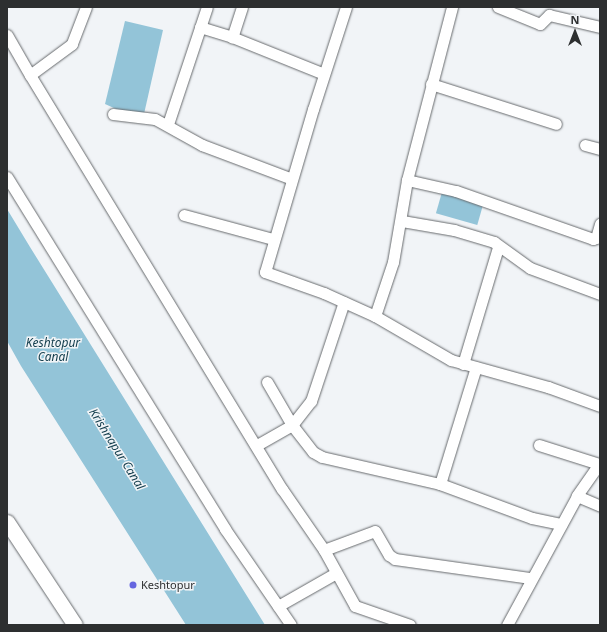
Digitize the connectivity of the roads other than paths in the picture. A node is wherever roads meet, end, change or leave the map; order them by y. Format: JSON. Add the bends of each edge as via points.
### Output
{"nodes":[{"id":1,"x":86,"y":7,"type":"edge"},
{"id":2,"x":206,"y":7,"type":"edge"},
{"id":3,"x":242,"y":7,"type":"edge"},
{"id":4,"x":346,"y":7,"type":"edge"},
{"id":5,"x":452,"y":7,"type":"edge"},
{"id":6,"x":498,"y":7,"type":"edge"},
{"id":7,"x":200,"y":27,"type":"junction"},
{"id":8,"x":600,"y":27,"type":"edge"},
{"id":9,"x":7,"y":35,"type":"edge"},
{"id":10,"x":232,"y":37,"type":"junction"},
{"id":11,"x":324,"y":74,"type":"junction"},
{"id":12,"x":30,"y":75,"type":"junction"},
{"id":13,"x":431,"y":84,"type":"junction"},
{"id":14,"x":113,"y":114,"type":"dead end"},
{"id":15,"x":168,"y":124,"type":"junction"},
{"id":16,"x":556,"y":124,"type":"dead end"},
{"id":17,"x":585,"y":145,"type":"dead end"},
{"id":18,"x":600,"y":149,"type":"edge"},
{"id":19,"x":7,"y":177,"type":"edge"},
{"id":20,"x":292,"y":179,"type":"junction"},
{"id":21,"x":408,"y":180,"type":"junction"},
{"id":22,"x":184,"y":215,"type":"dead end"},
{"id":23,"x":402,"y":221,"type":"junction"},
{"id":24,"x":600,"y":224,"type":"edge"},
{"id":25,"x":273,"y":239,"type":"junction"},
{"id":26,"x":498,"y":247,"type":"junction"},
{"id":27,"x":600,"y":294,"type":"edge"},
{"id":28,"x":344,"y":302,"type":"junction"},
{"id":29,"x":375,"y":316,"type":"junction"},
{"id":30,"x":463,"y":364,"type":"junction"},
{"id":31,"x":476,"y":367,"type":"junction"},
{"id":32,"x":267,"y":382,"type":"dead end"},
{"id":33,"x":600,"y":406,"type":"edge"},
{"id":34,"x":292,"y":425,"type":"junction"},
{"id":35,"x":257,"y":445,"type":"junction"},
{"id":36,"x":539,"y":445,"type":"dead end"},
{"id":37,"x":599,"y":462,"type":"edge"},
{"id":38,"x":440,"y":484,"type":"junction"},
{"id":39,"x":577,"y":496,"type":"junction"},
{"id":40,"x":600,"y":506,"type":"edge"},
{"id":41,"x":7,"y":522,"type":"edge"},
{"id":42,"x":561,"y":524,"type":"junction"},
{"id":43,"x":324,"y":550,"type":"junction"},
{"id":44,"x":336,"y":573,"type":"junction"},
{"id":45,"x":531,"y":578,"type":"junction"},
{"id":46,"x":278,"y":606,"type":"junction"},
{"id":47,"x":75,"y":625,"type":"edge"},
{"id":48,"x":291,"y":625,"type":"edge"},
{"id":49,"x":410,"y":625,"type":"edge"},
{"id":50,"x":507,"y":625,"type":"edge"}],
"edges":[{"from":1,"to":12,"type":"street","via":[[72,44]]},
{"from":2,"to":7,"type":"street"},
{"from":3,"to":10,"type":"street"},
{"from":4,"to":11,"type":"street"},
{"from":5,"to":13,"type":"street"},
{"from":6,"to":8,"type":"street","via":[[540,24],[549,14]]},
{"from":7,"to":10,"type":"street"},
{"from":7,"to":15,"type":"street"},
{"from":9,"to":12,"type":"street"},
{"from":10,"to":11,"type":"street"},
{"from":11,"to":20,"type":"street"},
{"from":12,"to":35,"type":"street"},
{"from":13,"to":16,"type":"street"},
{"from":13,"to":21,"type":"street"},
{"from":14,"to":15,"type":"street","via":[[140,115]]},
{"from":15,"to":20,"type":"street","via":[[202,145]]},
{"from":17,"to":18,"type":"street"},
{"from":19,"to":46,"type":"street","via":[[225,529]]},
{"from":20,"to":25,"type":"street"},
{"from":21,"to":23,"type":"street"},
{"from":21,"to":24,"type":"street","via":[[456,191],[593,239],[596,238]]},
{"from":22,"to":25,"type":"street"},
{"from":23,"to":26,"type":"street","via":[[454,230],[494,242]]},
{"from":23,"to":29,"type":"street","via":[[394,262]]},
{"from":25,"to":28,"type":"street","via":[[266,274]]},
{"from":26,"to":27,"type":"street","via":[[530,268]]},
{"from":26,"to":30,"type":"street"},
{"from":28,"to":29,"type":"street"},
{"from":28,"to":34,"type":"street","via":[[316,392]]},
{"from":29,"to":30,"type":"street","via":[[413,341]]},
{"from":30,"to":31,"type":"street"},
{"from":31,"to":33,"type":"street","via":[[548,387]]},
{"from":31,"to":38,"type":"street"},
{"from":32,"to":34,"type":"street"},
{"from":34,"to":35,"type":"street"},
{"from":34,"to":38,"type":"street","via":[[313,452],[322,457]]},
{"from":35,"to":43,"type":"street","via":[[282,489]]},
{"from":36,"to":37,"type":"street"},
{"from":37,"to":39,"type":"street"},
{"from":38,"to":42,"type":"street","via":[[532,518]]},
{"from":39,"to":40,"type":"street"},
{"from":39,"to":42,"type":"street"},
{"from":41,"to":47,"type":"street"},
{"from":42,"to":45,"type":"street"},
{"from":43,"to":44,"type":"street"},
{"from":43,"to":45,"type":"street","via":[[375,531],[389,555],[395,559]]},
{"from":44,"to":46,"type":"street"},
{"from":44,"to":49,"type":"street","via":[[355,606]]},
{"from":45,"to":50,"type":"street"},
{"from":46,"to":48,"type":"street"}]}
